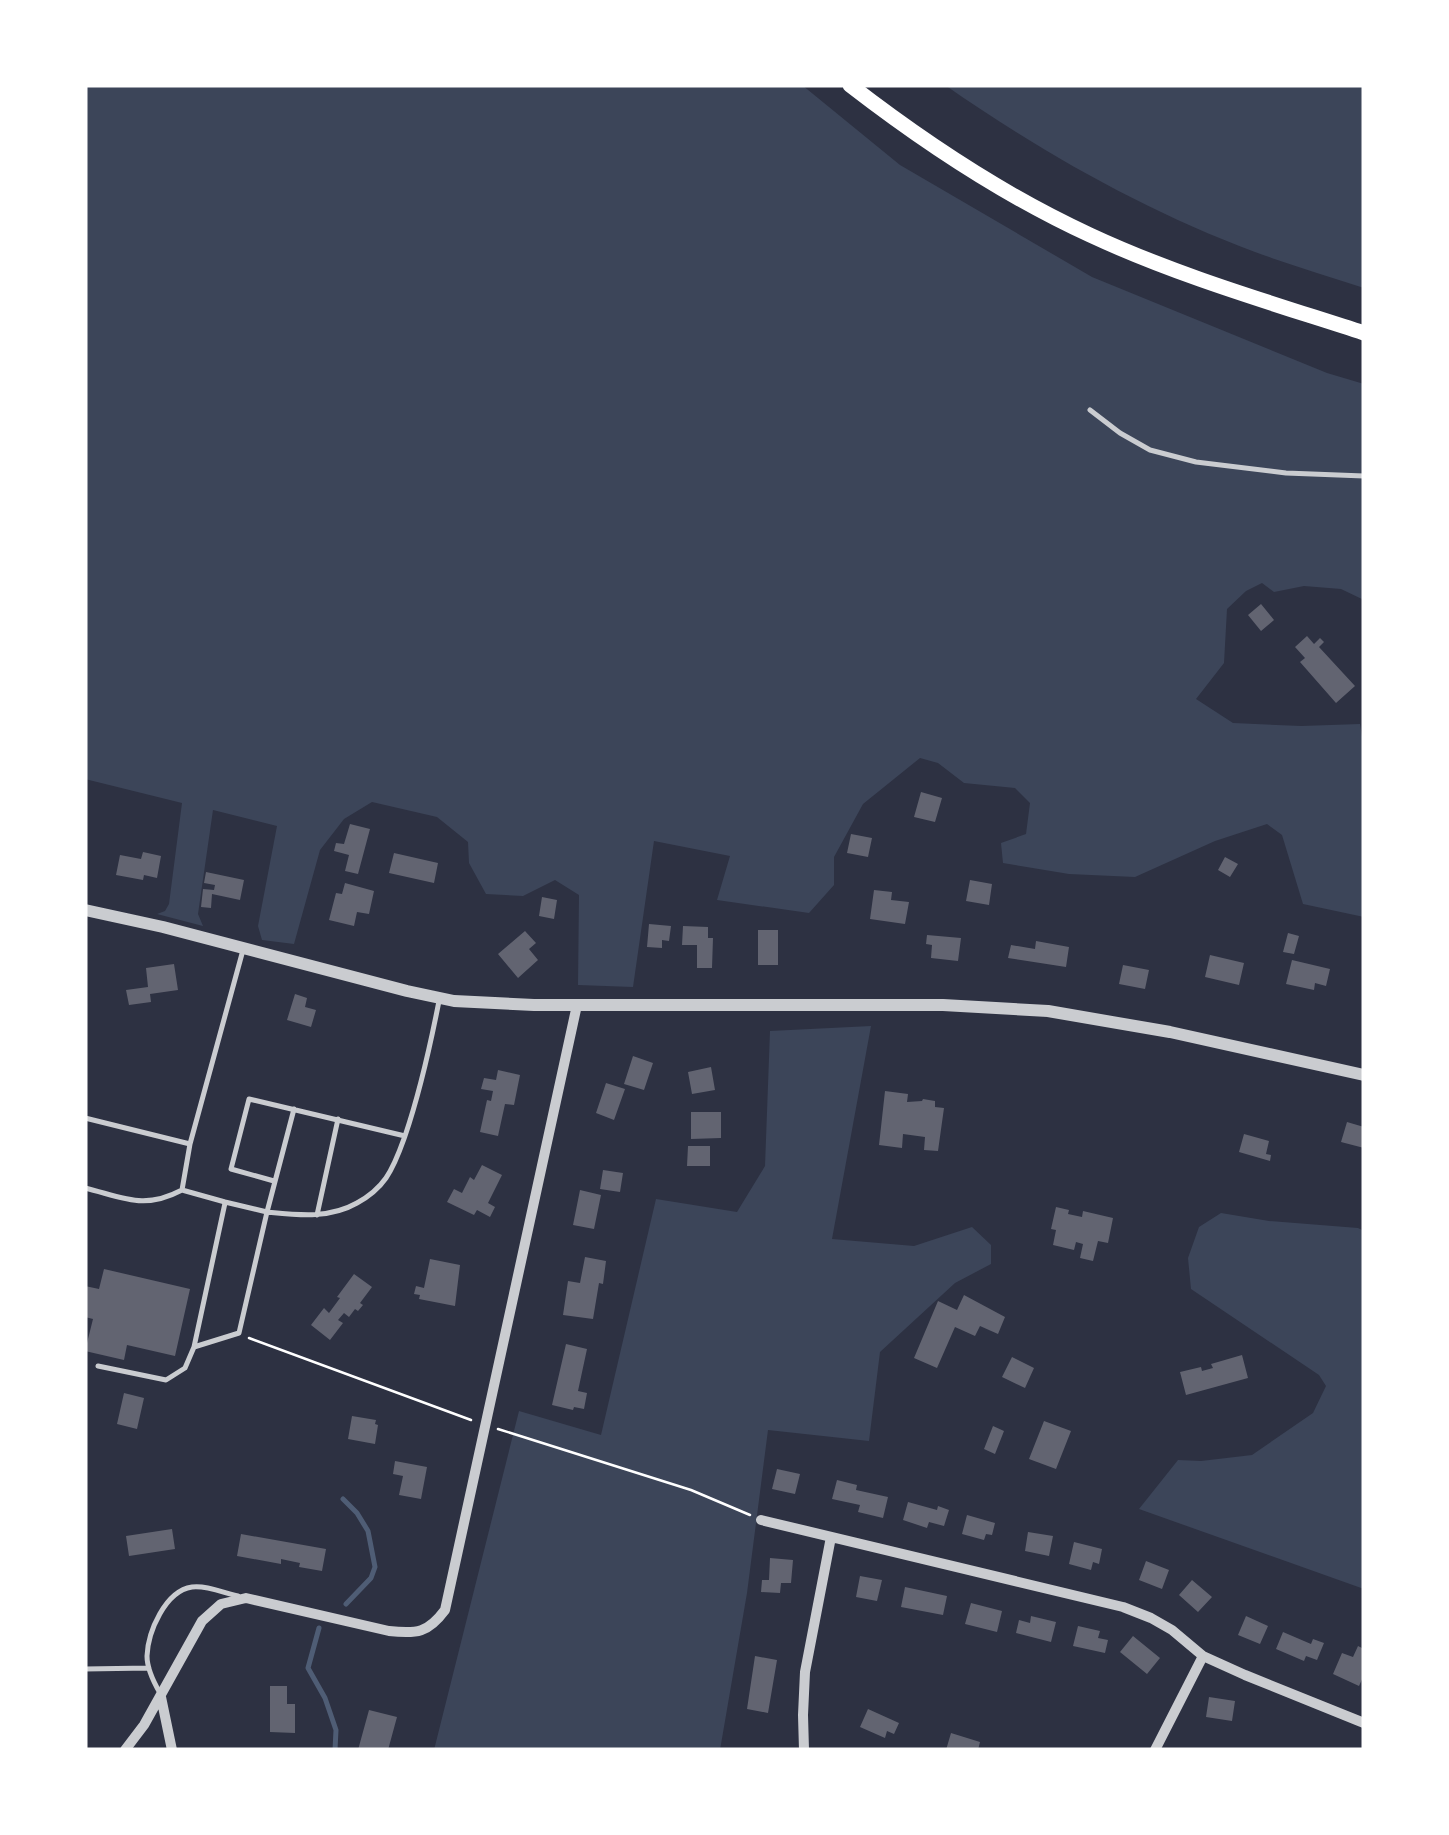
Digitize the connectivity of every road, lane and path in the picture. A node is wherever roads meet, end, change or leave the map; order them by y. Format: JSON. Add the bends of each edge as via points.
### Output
{"nodes":[{"id":1,"x":850,"y":85,"type":"edge"},
{"id":2,"x":1364,"y":334,"type":"edge"},
{"id":3,"x":1090,"y":410,"type":"dead end"},
{"id":4,"x":1364,"y":476,"type":"edge"},
{"id":5,"x":85,"y":910,"type":"edge"},
{"id":6,"x":244,"y":948,"type":"junction"},
{"id":7,"x":439,"y":998,"type":"junction"},
{"id":8,"x":577,"y":1005,"type":"junction"},
{"id":9,"x":1364,"y":1074,"type":"edge"},
{"id":10,"x":294,"y":1109,"type":"junction"},
{"id":11,"x":85,"y":1118,"type":"edge"},
{"id":12,"x":338,"y":1119,"type":"junction"},
{"id":13,"x":404,"y":1136,"type":"junction"},
{"id":14,"x":190,"y":1144,"type":"junction"},
{"id":15,"x":275,"y":1182,"type":"junction"},
{"id":16,"x":85,"y":1188,"type":"edge"},
{"id":17,"x":182,"y":1190,"type":"junction"},
{"id":18,"x":225,"y":1202,"type":"junction"},
{"id":19,"x":267,"y":1212,"type":"junction"},
{"id":20,"x":316,"y":1215,"type":"junction"},
{"id":21,"x":194,"y":1347,"type":"junction"},
{"id":22,"x":98,"y":1366,"type":"dead end"},
{"id":23,"x":761,"y":1520,"type":"dead end"},
{"id":24,"x":831,"y":1537,"type":"junction"},
{"id":25,"x":246,"y":1598,"type":"junction"},
{"id":26,"x":1203,"y":1656,"type":"junction"},
{"id":27,"x":149,"y":1668,"type":"junction"},
{"id":28,"x":85,"y":1669,"type":"edge"},
{"id":29,"x":161,"y":1696,"type":"junction"},
{"id":30,"x":1364,"y":1723,"type":"edge"},
{"id":31,"x":125,"y":1750,"type":"edge"},
{"id":32,"x":172,"y":1750,"type":"edge"},
{"id":33,"x":804,"y":1750,"type":"edge"},
{"id":34,"x":1155,"y":1750,"type":"edge"}],
"edges":[{"from":1,"to":2,"type":"main road","via":[[994,186],[1091,236]]},
{"from":3,"to":4,"type":"lane","via":[[1150,450],[1196,462]]},
{"from":5,"to":6,"type":"street"},
{"from":6,"to":7,"type":"street"},
{"from":6,"to":14,"type":"lane"},
{"from":7,"to":8,"type":"street"},
{"from":7,"to":13,"type":"lane"},
{"from":8,"to":9,"type":"street","via":[[1048,1011]]},
{"from":8,"to":25,"type":"street","via":[[445,1610],[436,1623],[408,1633]]},
{"from":10,"to":12,"type":"lane"},
{"from":10,"to":15,"type":"lane"},
{"from":10,"to":15,"type":"lane","via":[[249,1099],[231,1169]]},
{"from":11,"to":14,"type":"lane"},
{"from":12,"to":13,"type":"lane"},
{"from":12,"to":20,"type":"lane"},
{"from":13,"to":20,"type":"lane","via":[[387,1177],[367,1197]]},
{"from":14,"to":17,"type":"lane"},
{"from":15,"to":19,"type":"lane"},
{"from":16,"to":17,"type":"lane","via":[[140,1202]]},
{"from":17,"to":18,"type":"lane"},
{"from":18,"to":19,"type":"lane"},
{"from":18,"to":21,"type":"lane"},
{"from":19,"to":20,"type":"lane"},
{"from":19,"to":21,"type":"lane","via":[[239,1333]]},
{"from":21,"to":22,"type":"lane","via":[[185,1368],[166,1380]]},
{"from":23,"to":24,"type":"street"},
{"from":24,"to":26,"type":"street","via":[[1123,1607],[1172,1630]]},
{"from":24,"to":33,"type":"street","via":[[805,1672]]},
{"from":25,"to":27,"type":"lane","via":[[193,1587],[178,1592],[151,1637]]},
{"from":25,"to":29,"type":"street","via":[[221,1604],[202,1621]]},
{"from":26,"to":30,"type":"street"},
{"from":26,"to":34,"type":"street"},
{"from":27,"to":28,"type":"lane"},
{"from":27,"to":29,"type":"lane"},
{"from":29,"to":31,"type":"street"},
{"from":29,"to":32,"type":"street"}]}
